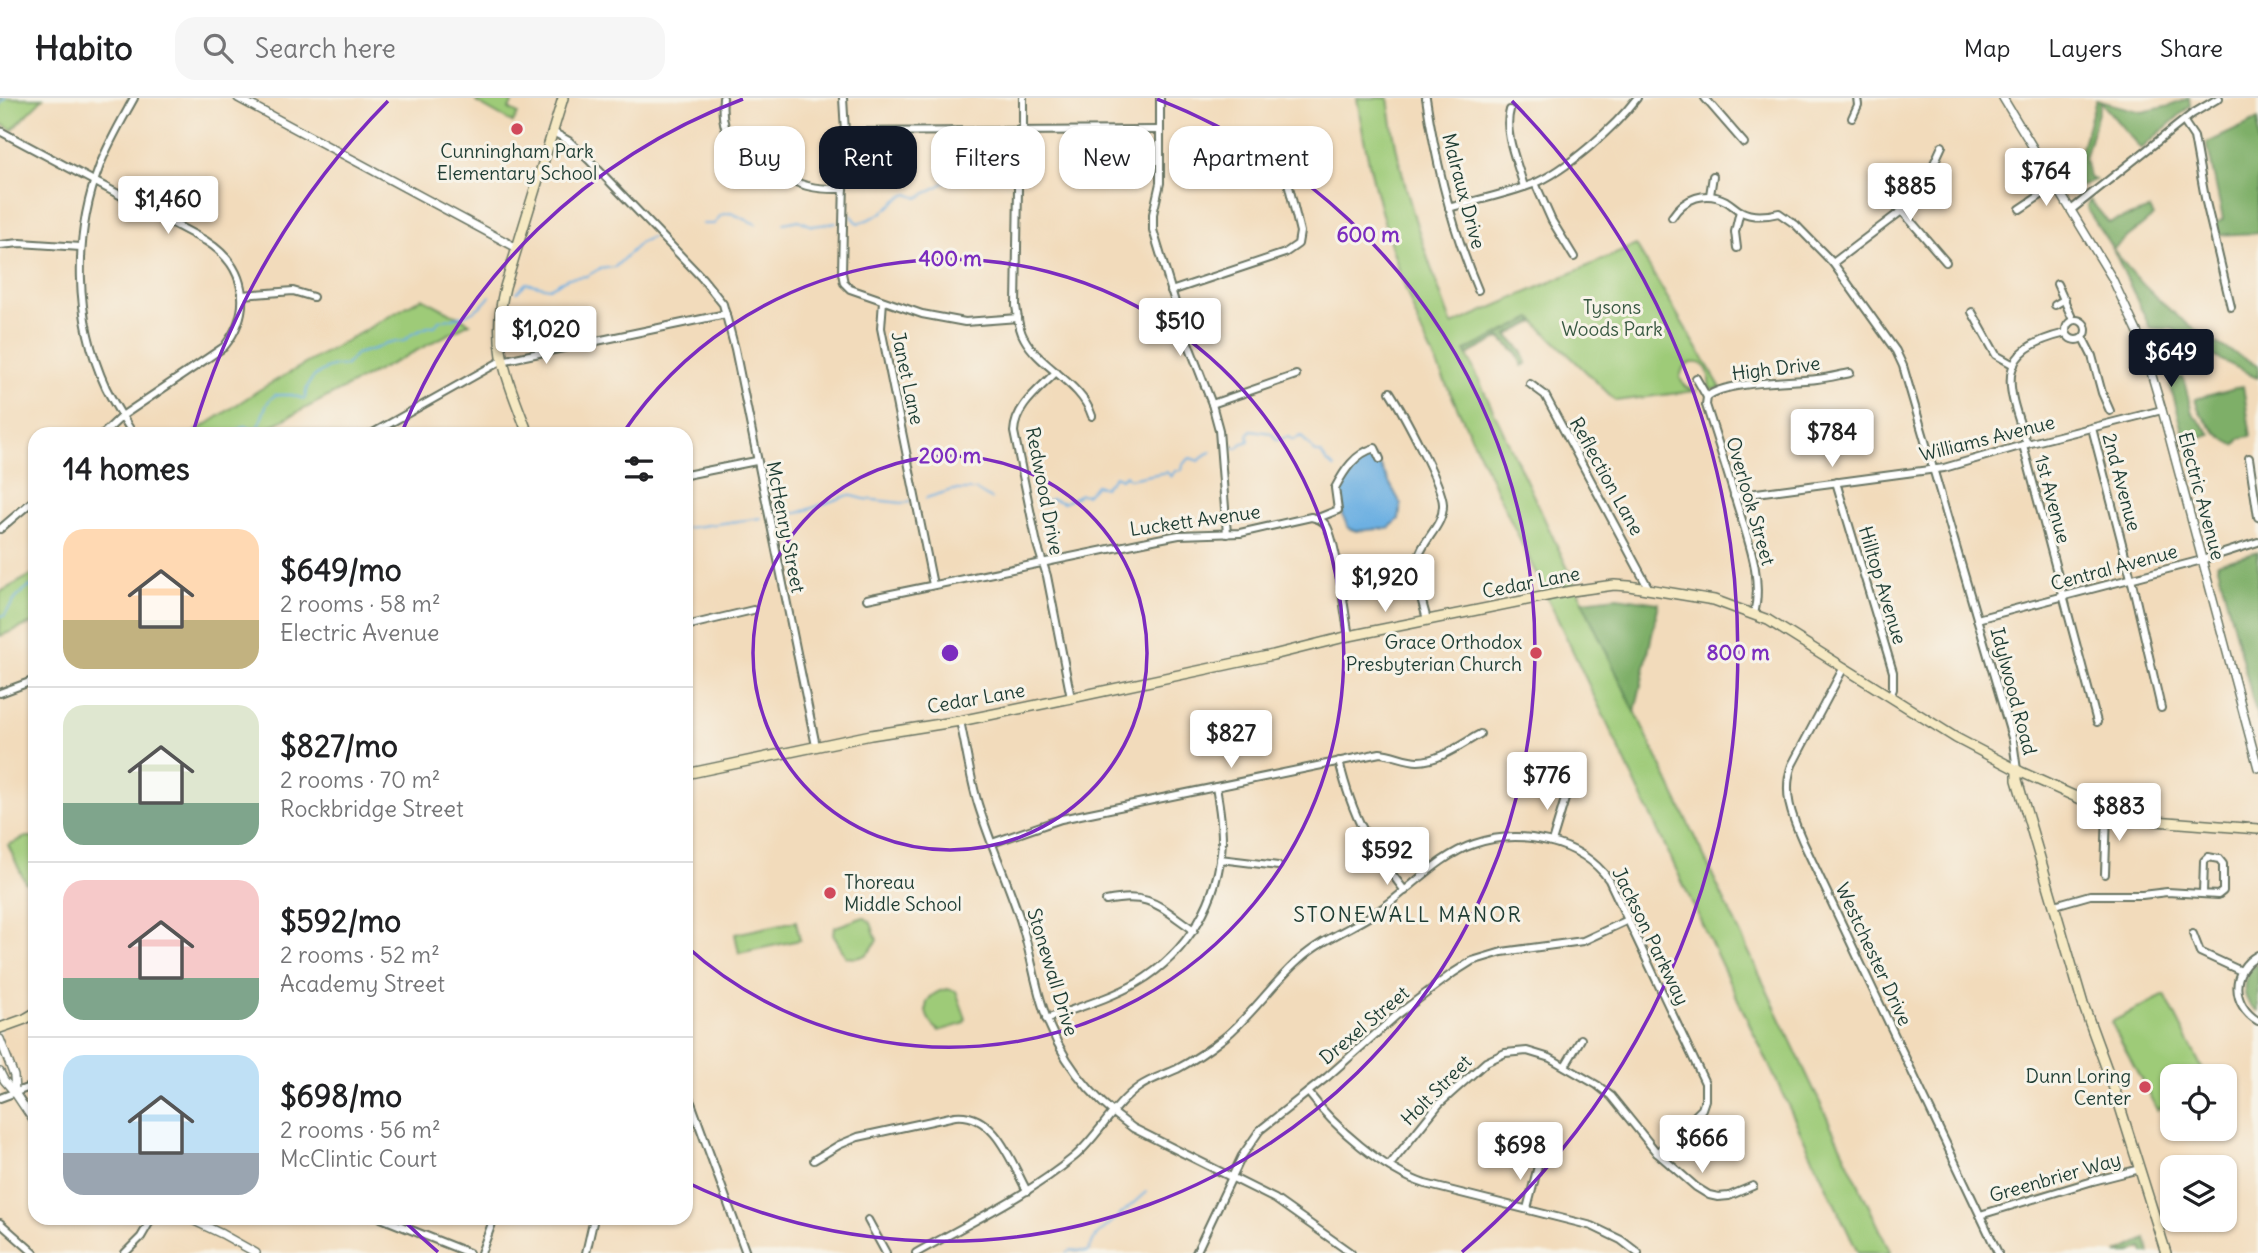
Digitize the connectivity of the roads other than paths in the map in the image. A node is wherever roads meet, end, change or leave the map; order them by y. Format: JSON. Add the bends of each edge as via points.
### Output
{"nodes":[{"id":1,"x":134,"y":98,"type":"edge"},
{"id":2,"x":238,"y":98,"type":"edge"},
{"id":3,"x":563,"y":98,"type":"edge"},
{"id":4,"x":723,"y":98,"type":"edge"},
{"id":5,"x":843,"y":98,"type":"edge"},
{"id":6,"x":1023,"y":98,"type":"edge"},
{"id":7,"x":1160,"y":98,"type":"edge"},
{"id":8,"x":1426,"y":98,"type":"edge"},
{"id":9,"x":1637,"y":98,"type":"edge"},
{"id":10,"x":1717,"y":98,"type":"edge"},
{"id":11,"x":1857,"y":98,"type":"edge"},
{"id":12,"x":2003,"y":98,"type":"edge"},
{"id":13,"x":2219,"y":98,"type":"edge"},
{"id":14,"x":1708,"y":101,"type":"edge"},
{"id":15,"x":1510,"y":110,"type":"dead end"},
{"id":16,"x":1852,"y":118,"type":"dead end"},
{"id":17,"x":2184,"y":122,"type":"junction"},
{"id":18,"x":845,"y":126,"type":"edge"},
{"id":19,"x":1021,"y":126,"type":"edge"},
{"id":20,"x":1045,"y":130,"type":"edge"},
{"id":21,"x":1160,"y":130,"type":"junction"},
{"id":22,"x":0,"y":131,"type":"edge"},
{"id":23,"x":553,"y":132,"type":"junction"},
{"id":24,"x":1744,"y":143,"type":"dead end"},
{"id":25,"x":1942,"y":146,"type":"dead end"},
{"id":26,"x":1713,"y":176,"type":"dead end"},
{"id":27,"x":95,"y":181,"type":"junction"},
{"id":28,"x":1535,"y":183,"type":"junction"},
{"id":29,"x":2056,"y":185,"type":"junction"},
{"id":30,"x":1524,"y":187,"type":"junction"},
{"id":31,"x":819,"y":188,"type":"edge"},
{"id":32,"x":844,"y":189,"type":"edge"},
{"id":33,"x":1019,"y":189,"type":"edge"},
{"id":34,"x":1290,"y":189,"type":"edge"},
{"id":35,"x":1710,"y":195,"type":"junction"},
{"id":36,"x":1449,"y":208,"type":"junction"},
{"id":37,"x":2020,"y":209,"type":"dead end"},
{"id":38,"x":2071,"y":210,"type":"junction"},
{"id":39,"x":1740,"y":211,"type":"junction"},
{"id":40,"x":1903,"y":212,"type":"junction"},
{"id":41,"x":1672,"y":217,"type":"dead end"},
{"id":42,"x":0,"y":245,"type":"edge"},
{"id":43,"x":81,"y":247,"type":"junction"},
{"id":44,"x":517,"y":247,"type":"junction"},
{"id":45,"x":1737,"y":248,"type":"dead end"},
{"id":46,"x":1574,"y":257,"type":"dead end"},
{"id":47,"x":1946,"y":262,"type":"dead end"},
{"id":48,"x":1833,"y":263,"type":"junction"},
{"id":49,"x":2057,"y":284,"type":"dead end"},
{"id":50,"x":1478,"y":290,"type":"dead end"},
{"id":51,"x":1171,"y":291,"type":"junction"},
{"id":52,"x":242,"y":295,"type":"junction"},
{"id":53,"x":313,"y":297,"type":"dead end"},
{"id":54,"x":2065,"y":299,"type":"junction"},
{"id":55,"x":883,"y":301,"type":"junction"},
{"id":56,"x":2055,"y":305,"type":"dead end"},
{"id":57,"x":2231,"y":307,"type":"dead end"},
{"id":58,"x":1972,"y":312,"type":"dead end"},
{"id":59,"x":726,"y":314,"type":"junction"},
{"id":60,"x":1018,"y":318,"type":"junction"},
{"id":61,"x":1988,"y":318,"type":"dead end"},
{"id":62,"x":2073,"y":320,"type":"junction"},
{"id":63,"x":1978,"y":323,"type":"junction"},
{"id":64,"x":2066,"y":333,"type":"junction"},
{"id":65,"x":2083,"y":338,"type":"junction"},
{"id":66,"x":501,"y":361,"type":"junction"},
{"id":67,"x":2014,"y":365,"type":"junction"},
{"id":68,"x":1056,"y":372,"type":"junction"},
{"id":69,"x":1850,"y":373,"type":"dead end"},
{"id":70,"x":1296,"y":374,"type":"dead end"},
{"id":71,"x":1696,"y":378,"type":"dead end"},
{"id":72,"x":1530,"y":384,"type":"dead end"},
{"id":73,"x":1390,"y":392,"type":"dead end"},
{"id":74,"x":2102,"y":393,"type":"junction"},
{"id":75,"x":1707,"y":397,"type":"junction"},
{"id":76,"x":2094,"y":397,"type":"dead end"},
{"id":77,"x":1212,"y":404,"type":"junction"},
{"id":78,"x":2162,"y":410,"type":"junction"},
{"id":79,"x":2110,"y":411,"type":"dead end"},
{"id":80,"x":122,"y":416,"type":"junction"},
{"id":81,"x":1091,"y":416,"type":"dead end"},
{"id":82,"x":110,"y":427,"type":"edge"},
{"id":83,"x":129,"y":427,"type":"edge"},
{"id":84,"x":383,"y":427,"type":"edge"},
{"id":85,"x":525,"y":427,"type":"edge"},
{"id":86,"x":2092,"y":428,"type":"junction"},
{"id":87,"x":1371,"y":440,"type":"dead end"},
{"id":88,"x":2025,"y":445,"type":"junction"},
{"id":89,"x":1375,"y":448,"type":"junction"},
{"id":90,"x":2249,"y":458,"type":"dead end"},
{"id":91,"x":1381,"y":459,"type":"dead end"},
{"id":92,"x":756,"y":461,"type":"junction"},
{"id":93,"x":1933,"y":470,"type":"junction"},
{"id":94,"x":693,"y":474,"type":"edge"},
{"id":95,"x":1836,"y":482,"type":"junction"},
{"id":96,"x":1734,"y":496,"type":"junction"},
{"id":97,"x":28,"y":505,"type":"edge"},
{"id":98,"x":2258,"y":517,"type":"edge"},
{"id":99,"x":1320,"y":520,"type":"junction"},
{"id":100,"x":0,"y":529,"type":"edge"},
{"id":101,"x":1227,"y":534,"type":"junction"},
{"id":102,"x":2258,"y":542,"type":"edge"},
{"id":103,"x":2203,"y":560,"type":"junction"},
{"id":104,"x":1043,"y":562,"type":"junction"},
{"id":105,"x":2131,"y":579,"type":"junction"},
{"id":106,"x":933,"y":585,"type":"junction"},
{"id":107,"x":1648,"y":589,"type":"junction"},
{"id":108,"x":2063,"y":597,"type":"junction"},
{"id":109,"x":867,"y":599,"type":"dead end"},
{"id":110,"x":753,"y":610,"type":"dead end"},
{"id":111,"x":1754,"y":614,"type":"junction"},
{"id":112,"x":1977,"y":619,"type":"junction"},
{"id":113,"x":1427,"y":620,"type":"junction"},
{"id":114,"x":693,"y":624,"type":"edge"},
{"id":115,"x":1349,"y":636,"type":"junction"},
{"id":116,"x":1844,"y":667,"type":"junction"},
{"id":117,"x":28,"y":683,"type":"edge"},
{"id":118,"x":0,"y":693,"type":"edge"},
{"id":119,"x":1890,"y":697,"type":"junction"},
{"id":120,"x":1071,"y":698,"type":"junction"},
{"id":121,"x":2161,"y":708,"type":"dead end"},
{"id":122,"x":960,"y":721,"type":"junction"},
{"id":123,"x":2097,"y":722,"type":"dead end"},
{"id":124,"x":1480,"y":734,"type":"dead end"},
{"id":125,"x":816,"y":746,"type":"junction"},
{"id":126,"x":1339,"y":761,"type":"junction"},
{"id":127,"x":2258,"y":768,"type":"edge"},
{"id":128,"x":2017,"y":770,"type":"junction"},
{"id":129,"x":693,"y":772,"type":"edge"},
{"id":130,"x":1216,"y":787,"type":"junction"},
{"id":131,"x":1568,"y":789,"type":"dead end"},
{"id":132,"x":2107,"y":811,"type":"junction"},
{"id":133,"x":2258,"y":829,"type":"edge"},
{"id":134,"x":1552,"y":842,"type":"junction"},
{"id":135,"x":992,"y":843,"type":"junction"},
{"id":136,"x":1220,"y":859,"type":"junction"},
{"id":137,"x":1278,"y":866,"type":"dead end"},
{"id":138,"x":2105,"y":874,"type":"dead end"},
{"id":139,"x":1405,"y":891,"type":"junction"},
{"id":140,"x":2203,"y":893,"type":"junction"},
{"id":141,"x":1106,"y":901,"type":"dead end"},
{"id":142,"x":2055,"y":905,"type":"junction"},
{"id":143,"x":1628,"y":920,"type":"junction"},
{"id":144,"x":1194,"y":930,"type":"junction"},
{"id":145,"x":2193,"y":934,"type":"dead end"},
{"id":146,"x":2258,"y":955,"type":"edge"},
{"id":147,"x":2241,"y":971,"type":"junction"},
{"id":148,"x":28,"y":1017,"type":"edge"},
{"id":149,"x":1046,"y":1018,"type":"junction"},
{"id":150,"x":2258,"y":1021,"type":"edge"},
{"id":151,"x":0,"y":1028,"type":"edge"},
{"id":152,"x":0,"y":1039,"type":"edge"},
{"id":153,"x":1581,"y":1039,"type":"dead end"},
{"id":154,"x":1565,"y":1066,"type":"junction"},
{"id":155,"x":0,"y":1072,"type":"edge"},
{"id":156,"x":28,"y":1088,"type":"edge"},
{"id":157,"x":1308,"y":1092,"type":"junction"},
{"id":158,"x":15,"y":1093,"type":"junction"},
{"id":159,"x":0,"y":1098,"type":"edge"},
{"id":160,"x":693,"y":1109,"type":"edge"},
{"id":161,"x":28,"y":1112,"type":"edge"},
{"id":162,"x":1113,"y":1114,"type":"junction"},
{"id":163,"x":1657,"y":1153,"type":"junction"},
{"id":164,"x":814,"y":1160,"type":"dead end"},
{"id":165,"x":1539,"y":1162,"type":"dead end"},
{"id":166,"x":1389,"y":1166,"type":"junction"},
{"id":167,"x":2140,"y":1169,"type":"junction"},
{"id":168,"x":1232,"y":1177,"type":"junction"},
{"id":169,"x":1753,"y":1186,"type":"dead end"},
{"id":170,"x":1027,"y":1191,"type":"junction"},
{"id":171,"x":1527,"y":1209,"type":"junction"},
{"id":172,"x":1980,"y":1215,"type":"junction"},
{"id":173,"x":868,"y":1220,"type":"dead end"},
{"id":174,"x":0,"y":1223,"type":"edge"},
{"id":175,"x":148,"y":1225,"type":"edge"},
{"id":176,"x":203,"y":1225,"type":"edge"},
{"id":177,"x":399,"y":1225,"type":"edge"},
{"id":178,"x":491,"y":1225,"type":"edge"},
{"id":179,"x":592,"y":1225,"type":"edge"},
{"id":180,"x":34,"y":1253,"type":"edge"},
{"id":181,"x":125,"y":1253,"type":"edge"},
{"id":182,"x":256,"y":1253,"type":"edge"},
{"id":183,"x":469,"y":1253,"type":"edge"},
{"id":184,"x":481,"y":1253,"type":"edge"},
{"id":185,"x":586,"y":1253,"type":"edge"},
{"id":186,"x":746,"y":1253,"type":"edge"},
{"id":187,"x":886,"y":1253,"type":"edge"},
{"id":188,"x":916,"y":1253,"type":"edge"},
{"id":189,"x":1196,"y":1253,"type":"edge"},
{"id":190,"x":1351,"y":1253,"type":"edge"},
{"id":191,"x":1638,"y":1253,"type":"edge"},
{"id":192,"x":1998,"y":1253,"type":"edge"},
{"id":193,"x":2166,"y":1253,"type":"edge"}],
"edges":[{"from":1,"to":27,"type":"street"},
{"from":2,"to":44,"type":"street"},
{"from":3,"to":23,"type":"main road"},
{"from":4,"to":31,"type":"street","via":[[727,134],[735,147],[749,160]]},
{"from":5,"to":18,"type":"street"},
{"from":6,"to":19,"type":"street"},
{"from":7,"to":21,"type":"street"},
{"from":8,"to":36,"type":"street","name":"Malraux Drive"},
{"from":9,"to":28,"type":"street","via":[[1619,120],[1566,165]]},
{"from":10,"to":14,"type":"street"},
{"from":11,"to":16,"type":"street"},
{"from":12,"to":29,"type":"street","name":"Electric Avenue"},
{"from":13,"to":17,"type":"street"},
{"from":14,"to":24,"type":"street"},
{"from":15,"to":30,"type":"street","via":[[1508,131]]},
{"from":17,"to":38,"type":"street"},
{"from":17,"to":57,"type":"street","via":[[2194,137]]},
{"from":20,"to":21,"type":"street"},
{"from":21,"to":51,"type":"street","via":[[1153,230]]},
{"from":22,"to":27,"type":"street"},
{"from":23,"to":44,"type":"main road"},
{"from":23,"to":59,"type":"street","via":[[573,145],[688,262],[719,298]]},
{"from":25,"to":40,"type":"street","via":[[1920,191]]},
{"from":26,"to":35,"type":"street"},
{"from":27,"to":43,"type":"street"},
{"from":27,"to":52,"type":"street","via":[[215,246],[236,271]]},
{"from":28,"to":30,"type":"street"},
{"from":28,"to":46,"type":"street"},
{"from":29,"to":37,"type":"street"},
{"from":29,"to":38,"type":"street","name":"Electric Avenue"},
{"from":30,"to":36,"type":"street"},
{"from":32,"to":55,"type":"street","via":[[844,283]]},
{"from":33,"to":60,"type":"street"},
{"from":34,"to":51,"type":"street","via":[[1298,244],[1285,253]]},
{"from":35,"to":39,"type":"street"},
{"from":35,"to":41,"type":"street","via":[[1684,203]]},
{"from":36,"to":50,"type":"street","name":"Malraux Drive"},
{"from":38,"to":78,"type":"street","name":"Electric Avenue","via":[[2125,302],[2150,364]]},
{"from":39,"to":45,"type":"street"},
{"from":39,"to":48,"type":"street","name":"Idylwood Road","via":[[1767,216],[1779,213]]},
{"from":40,"to":47,"type":"street"},
{"from":40,"to":48,"type":"street"},
{"from":42,"to":43,"type":"street"},
{"from":43,"to":80,"type":"street","via":[[88,335],[100,373]]},
{"from":44,"to":66,"type":"main road","via":[[502,298]]},
{"from":48,"to":93,"type":"street","name":"Idylwood Road","via":[[1896,351]]},
{"from":49,"to":54,"type":"street"},
{"from":51,"to":77,"type":"street"},
{"from":52,"to":53,"type":"street","via":[[292,291]]},
{"from":52,"to":80,"type":"street","via":[[240,320],[224,347]]},
{"from":54,"to":56,"type":"street"},
{"from":54,"to":62,"type":"street"},
{"from":55,"to":60,"type":"street","via":[[965,322]]},
{"from":55,"to":106,"type":"street","name":"Janet Lane","via":[[881,328]]},
{"from":58,"to":63,"type":"street"},
{"from":59,"to":66,"type":"street"},
{"from":59,"to":92,"type":"street","name":"McHenry Street"},
{"from":60,"to":68,"type":"street","via":[[1027,343]]},
{"from":61,"to":63,"type":"street"},
{"from":62,"to":64,"type":"street"},
{"from":62,"to":65,"type":"street","via":[[2085,324]]},
{"from":63,"to":67,"type":"street","via":[[1996,355]]},
{"from":64,"to":65,"type":"street","via":[[2073,340]]},
{"from":64,"to":67,"type":"street","via":[[2033,343]]},
{"from":65,"to":74,"type":"street"},
{"from":66,"to":84,"type":"street"},
{"from":66,"to":85,"type":"main road"},
{"from":67,"to":88,"type":"street","name":"1st Avenue","via":[[2011,387]]},
{"from":68,"to":81,"type":"street","via":[[1085,400]]},
{"from":68,"to":104,"type":"street","name":"Redwood Drive","via":[[1021,409],[1015,424]]},
{"from":69,"to":75,"type":"street","name":"High Drive","via":[[1738,386]]},
{"from":70,"to":77,"type":"street"},
{"from":71,"to":75,"type":"street","name":"Overlook Street"},
{"from":72,"to":107,"type":"street","name":"Reflection Lane","via":[[1545,395]]},
{"from":73,"to":113,"type":"street","via":[[1443,504],[1438,526],[1417,563]]},
{"from":74,"to":76,"type":"street"},
{"from":74,"to":79,"type":"street"},
{"from":75,"to":96,"type":"street","name":"Overlook Street"},
{"from":77,"to":101,"type":"street"},
{"from":78,"to":86,"type":"street","name":"Williams Avenue"},
{"from":78,"to":103,"type":"street","name":"Electric Avenue"},
{"from":80,"to":82,"type":"street"},
{"from":80,"to":83,"type":"street"},
{"from":86,"to":88,"type":"street","name":"Williams Avenue"},
{"from":86,"to":105,"type":"street","name":"2nd Avenue"},
{"from":87,"to":89,"type":"street"},
{"from":88,"to":93,"type":"street","name":"Williams Avenue"},
{"from":88,"to":108,"type":"street","name":"1st Avenue"},
{"from":89,"to":91,"type":"street"},
{"from":89,"to":99,"type":"street","via":[[1356,457],[1335,488],[1338,510]]},
{"from":90,"to":98,"type":"street"},
{"from":92,"to":94,"type":"street"},
{"from":92,"to":125,"type":"street","name":"McHenry Street"},
{"from":93,"to":95,"type":"street","name":"Williams Avenue"},
{"from":93,"to":112,"type":"street","name":"Idylwood Road"},
{"from":95,"to":96,"type":"street","name":"Williams Avenue"},
{"from":95,"to":119,"type":"street","name":"Hilltop Avenue","via":[[1893,672]]},
{"from":96,"to":111,"type":"street","name":"Overlook Street","via":[[1758,583]]},
{"from":97,"to":100,"type":"street"},
{"from":99,"to":101,"type":"street","name":"Luckett Avenue","via":[[1311,517]]},
{"from":99,"to":115,"type":"street","via":[[1327,526],[1332,544]]},
{"from":101,"to":104,"type":"street","name":"Luckett Avenue","via":[[1179,535]]},
{"from":102,"to":103,"type":"street","name":"Central Avenue"},
{"from":103,"to":105,"type":"street","name":"Central Avenue"},
{"from":103,"to":127,"type":"street","name":"Electric Avenue"},
{"from":104,"to":106,"type":"street","name":"Luckett Avenue"},
{"from":104,"to":120,"type":"street","name":"Redwood Drive"},
{"from":105,"to":108,"type":"street","name":"Central Avenue"},
{"from":105,"to":121,"type":"street","name":"2nd Avenue"},
{"from":106,"to":109,"type":"street","name":"Luckett Avenue"},
{"from":107,"to":111,"type":"main road","name":"Cedar Lane","via":[[1714,600]]},
{"from":107,"to":113,"type":"main road","name":"Cedar Lane","via":[[1598,587]]},
{"from":108,"to":112,"type":"street","name":"Central Avenue"},
{"from":108,"to":123,"type":"street","name":"1st Avenue"},
{"from":110,"to":114,"type":"street"},
{"from":111,"to":116,"type":"main road","name":"Cedar Lane"},
{"from":112,"to":128,"type":"street","name":"Idylwood Road","via":[[2013,741]]},
{"from":113,"to":115,"type":"main road","name":"Cedar Lane"},
{"from":115,"to":120,"type":"main road","name":"Cedar Lane"},
{"from":116,"to":119,"type":"main road","name":"Cedar Lane"},
{"from":116,"to":172,"type":"street","name":"Westchester Drive","via":[[1791,765],[1787,782],[1790,807]]},
{"from":117,"to":118,"type":"street"},
{"from":119,"to":128,"type":"main road","name":"Cedar Lane"},
{"from":120,"to":122,"type":"main road","name":"Cedar Lane"},
{"from":122,"to":125,"type":"main road","name":"Cedar Lane"},
{"from":122,"to":135,"type":"street","name":"Stonewall Drive"},
{"from":124,"to":126,"type":"street","via":[[1426,760],[1380,753]]},
{"from":125,"to":129,"type":"main road","name":"Cedar Lane"},
{"from":126,"to":130,"type":"street"},
{"from":126,"to":139,"type":"street","via":[[1363,833]]},
{"from":128,"to":132,"type":"main road","name":"Cedar Lane"},
{"from":128,"to":142,"type":"main road","name":"Idylwood Road"},
{"from":130,"to":135,"type":"street","via":[[1061,819]]},
{"from":130,"to":136,"type":"street"},
{"from":131,"to":134,"type":"street"},
{"from":132,"to":133,"type":"main road","name":"Cedar Lane","via":[[2155,821]]},
{"from":132,"to":138,"type":"street"},
{"from":134,"to":139,"type":"street","name":"Jackson Parkway","via":[[1517,837],[1475,843],[1443,859]]},
{"from":134,"to":143,"type":"street","name":"Jackson Parkway","via":[[1602,870]]},
{"from":135,"to":149,"type":"street","name":"Stonewall Drive","via":[[1022,924]]},
{"from":136,"to":137,"type":"street"},
{"from":136,"to":144,"type":"street","via":[[1212,892]]},
{"from":139,"to":162,"type":"street","name":"Jackson Parkway","via":[[1315,947],[1225,1037],[1138,1088]]},
{"from":140,"to":140,"type":"street","via":[[2223,891],[2219,859],[2204,861]]},
{"from":140,"to":142,"type":"street","via":[[2090,895]]},
{"from":141,"to":144,"type":"street","via":[[1145,899]]},
{"from":142,"to":167,"type":"main road","name":"Idylwood Road"},
{"from":143,"to":157,"type":"street","name":"Drexel Street","via":[[1583,941],[1502,952],[1472,961],[1397,1015]]},
{"from":143,"to":163,"type":"street","name":"Jackson Parkway","via":[[1706,1091],[1699,1113]]},
{"from":144,"to":149,"type":"street","via":[[1164,964],[1136,984]]},
{"from":145,"to":147,"type":"street","via":[[2200,952]]},
{"from":146,"to":147,"type":"street"},
{"from":147,"to":150,"type":"street","via":[[2238,996],[2245,1011]]},
{"from":148,"to":151,"type":"main road"},
{"from":149,"to":162,"type":"street","name":"Stonewall Drive","via":[[1073,1069]]},
{"from":152,"to":158,"type":"street","via":[[14,1076]]},
{"from":153,"to":154,"type":"street"},
{"from":154,"to":163,"type":"street","name":"Holt Street","via":[[1611,1096]]},
{"from":154,"to":166,"type":"street","name":"Holt Street","via":[[1527,1051],[1505,1053],[1486,1062],[1439,1104]]},
{"from":155,"to":158,"type":"street"},
{"from":156,"to":158,"type":"street"},
{"from":157,"to":166,"type":"street","via":[[1334,1123]]},
{"from":157,"to":168,"type":"street","name":"Drexel Street","via":[[1260,1130]]},
{"from":158,"to":159,"type":"street"},
{"from":158,"to":161,"type":"street"},
{"from":160,"to":186,"type":"street"},
{"from":162,"to":168,"type":"street","name":"Stonewall Drive"},
{"from":162,"to":170,"type":"street","name":"Jackson Parkway","via":[[1077,1154]]},
{"from":163,"to":169,"type":"street","name":"Holt Street","via":[[1709,1195],[1729,1196]]},
{"from":164,"to":170,"type":"street","via":[[858,1137],[966,1116],[989,1126]]},
{"from":165,"to":171,"type":"street"},
{"from":166,"to":171,"type":"street","via":[[1425,1184]]},
{"from":167,"to":172,"type":"street","name":"Greenbrier Way"},
{"from":167,"to":193,"type":"main road","name":"Idylwood Road"},
{"from":168,"to":189,"type":"street","name":"Drexel Street"},
{"from":168,"to":190,"type":"street","name":"Stonewall Drive","via":[[1275,1199]]},
{"from":170,"to":188,"type":"street","name":"Jackson Parkway"},
{"from":171,"to":191,"type":"street","via":[[1592,1226]]},
{"from":172,"to":192,"type":"street","name":"Westchester Drive"},
{"from":173,"to":187,"type":"street"},
{"from":174,"to":180,"type":"street"},
{"from":175,"to":181,"type":"street"},
{"from":176,"to":182,"type":"street"},
{"from":177,"to":183,"type":"street"},
{"from":178,"to":184,"type":"street"},
{"from":179,"to":185,"type":"street"}]}
